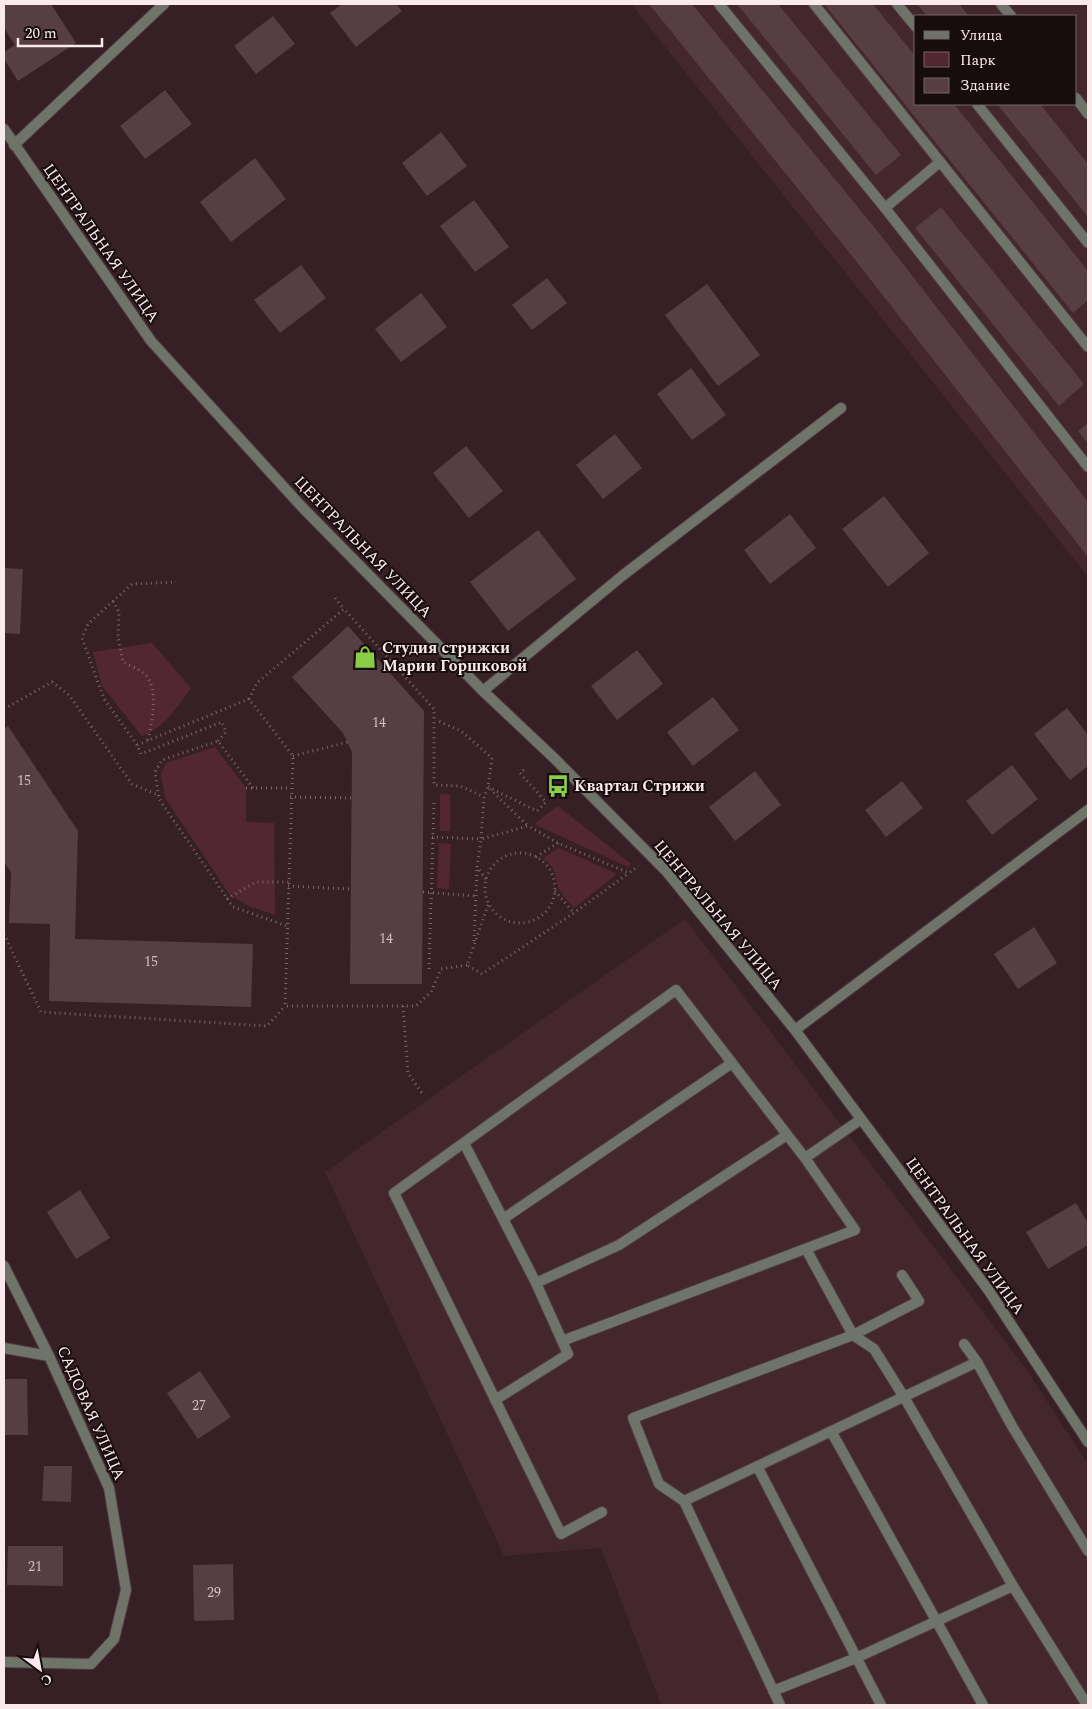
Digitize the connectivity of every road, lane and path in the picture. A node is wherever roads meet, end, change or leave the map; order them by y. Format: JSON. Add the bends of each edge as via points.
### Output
{"nodes":[{"id":1,"x":164,"y":4,"type":"edge"},
{"id":2,"x":719,"y":4,"type":"edge"},
{"id":3,"x":814,"y":4,"type":"edge"},
{"id":4,"x":897,"y":4,"type":"edge"},
{"id":5,"x":1001,"y":4,"type":"edge"},
{"id":6,"x":1010,"y":15,"type":"edge"},
{"id":7,"x":914,"y":25,"type":"edge"},
{"id":8,"x":1077,"y":99,"type":"edge"},
{"id":9,"x":978,"y":105,"type":"edge"},
{"id":10,"x":1088,"y":114,"type":"edge"},
{"id":11,"x":4,"y":129,"type":"edge"},
{"id":12,"x":14,"y":145,"type":"junction"},
{"id":13,"x":940,"y":162,"type":"junction"},
{"id":14,"x":884,"y":208,"type":"junction"},
{"id":15,"x":1088,"y":243,"type":"edge"},
{"id":16,"x":1085,"y":338,"type":"edge"},
{"id":17,"x":1088,"y":347,"type":"edge"},
{"id":18,"x":842,"y":408,"type":"dead end"},
{"id":19,"x":1088,"y":467,"type":"edge"},
{"id":20,"x":176,"y":582,"type":"dead end"},
{"id":21,"x":335,"y":598,"type":"dead end"},
{"id":22,"x":113,"y":601,"type":"junction"},
{"id":23,"x":344,"y":608,"type":"junction"},
{"id":24,"x":482,"y":691,"type":"junction"},
{"id":25,"x":249,"y":699,"type":"junction"},
{"id":26,"x":4,"y":709,"type":"edge"},
{"id":27,"x":436,"y":720,"type":"junction"},
{"id":28,"x":148,"y":740,"type":"junction"},
{"id":29,"x":218,"y":741,"type":"junction"},
{"id":30,"x":348,"y":742,"type":"dead end"},
{"id":31,"x":137,"y":745,"type":"junction"},
{"id":32,"x":293,"y":756,"type":"junction"},
{"id":33,"x":526,"y":768,"type":"dead end"},
{"id":34,"x":488,"y":787,"type":"junction"},
{"id":35,"x":246,"y":788,"type":"dead end"},
{"id":36,"x":253,"y":788,"type":"junction"},
{"id":37,"x":291,"y":788,"type":"junction"},
{"id":38,"x":158,"y":795,"type":"junction"},
{"id":39,"x":290,"y":797,"type":"junction"},
{"id":40,"x":484,"y":797,"type":"junction"},
{"id":41,"x":351,"y":798,"type":"dead end"},
{"id":42,"x":434,"y":803,"type":"dead end"},
{"id":43,"x":1088,"y":810,"type":"edge"},
{"id":44,"x":528,"y":826,"type":"junction"},
{"id":45,"x":432,"y":837,"type":"junction"},
{"id":46,"x":481,"y":839,"type":"junction"},
{"id":47,"x":558,"y":843,"type":"junction"},
{"id":48,"x":651,"y":856,"type":"junction"},
{"id":49,"x":536,"y":857,"type":"junction"},
{"id":50,"x":477,"y":867,"type":"junction"},
{"id":51,"x":628,"y":873,"type":"junction"},
{"id":52,"x":486,"y":879,"type":"junction"},
{"id":53,"x":288,"y":884,"type":"junction"},
{"id":54,"x":351,"y":889,"type":"dead end"},
{"id":55,"x":555,"y":891,"type":"junction"},
{"id":56,"x":423,"y":892,"type":"dead end"},
{"id":57,"x":430,"y":893,"type":"junction"},
{"id":58,"x":476,"y":896,"type":"junction"},
{"id":59,"x":227,"y":899,"type":"junction"},
{"id":60,"x":488,"y":904,"type":"junction"},
{"id":61,"x":574,"y":914,"type":"junction"},
{"id":62,"x":287,"y":926,"type":"junction"},
{"id":63,"x":4,"y":934,"type":"edge"},
{"id":64,"x":474,"y":946,"type":"junction"},
{"id":65,"x":467,"y":966,"type":"junction"},
{"id":66,"x":429,"y":969,"type":"dead end"},
{"id":67,"x":285,"y":1006,"type":"junction"},
{"id":68,"x":403,"y":1006,"type":"junction"},
{"id":69,"x":794,"y":1030,"type":"junction"},
{"id":70,"x":732,"y":1062,"type":"junction"},
{"id":71,"x":424,"y":1096,"type":"dead end"},
{"id":72,"x":860,"y":1120,"type":"junction"},
{"id":73,"x":787,"y":1136,"type":"junction"},
{"id":74,"x":464,"y":1143,"type":"junction"},
{"id":75,"x":805,"y":1158,"type":"junction"},
{"id":76,"x":503,"y":1219,"type":"junction"},
{"id":77,"x":806,"y":1249,"type":"junction"},
{"id":78,"x":4,"y":1266,"type":"edge"},
{"id":79,"x":902,"y":1275,"type":"dead end"},
{"id":80,"x":536,"y":1283,"type":"junction"},
{"id":81,"x":853,"y":1336,"type":"junction"},
{"id":82,"x":562,"y":1341,"type":"junction"},
{"id":83,"x":964,"y":1344,"type":"dead end"},
{"id":84,"x":4,"y":1348,"type":"edge"},
{"id":85,"x":49,"y":1356,"type":"junction"},
{"id":86,"x":977,"y":1362,"type":"junction"},
{"id":87,"x":904,"y":1397,"type":"junction"},
{"id":88,"x":496,"y":1400,"type":"junction"},
{"id":89,"x":831,"y":1431,"type":"junction"},
{"id":90,"x":1088,"y":1442,"type":"edge"},
{"id":91,"x":757,"y":1466,"type":"junction"},
{"id":92,"x":684,"y":1501,"type":"junction"},
{"id":93,"x":602,"y":1512,"type":"dead end"},
{"id":94,"x":1088,"y":1551,"type":"edge"},
{"id":95,"x":1013,"y":1586,"type":"junction"},
{"id":96,"x":937,"y":1620,"type":"junction"},
{"id":97,"x":856,"y":1658,"type":"junction"},
{"id":98,"x":4,"y":1662,"type":"edge"},
{"id":99,"x":773,"y":1691,"type":"junction"},
{"id":100,"x":780,"y":1705,"type":"edge"},
{"id":101,"x":881,"y":1705,"type":"edge"},
{"id":102,"x":983,"y":1705,"type":"edge"},
{"id":103,"x":1087,"y":1705,"type":"edge"}],
"edges":[{"from":1,"to":12,"type":"street"},
{"from":2,"to":14,"type":"street"},
{"from":3,"to":13,"type":"street"},
{"from":4,"to":7,"type":"street"},
{"from":5,"to":6,"type":"street"},
{"from":8,"to":10,"type":"street"},
{"from":9,"to":15,"type":"street"},
{"from":11,"to":12,"type":"street","name":"ЦЕНТРАЛЬНАЯ УЛИЦА"},
{"from":12,"to":24,"type":"street","name":"ЦЕНТРАЛЬНАЯ УЛИЦА","via":[[152,341],[302,507]]},
{"from":13,"to":14,"type":"street"},
{"from":13,"to":16,"type":"street"},
{"from":14,"to":19,"type":"street"},
{"from":16,"to":17,"type":"street"},
{"from":18,"to":24,"type":"street","via":[[622,576]]},
{"from":20,"to":22,"type":"path","via":[[132,584]]},
{"from":21,"to":23,"type":"path"},
{"from":22,"to":28,"type":"path","via":[[119,612],[118,638],[122,662],[144,673],[152,684]]},
{"from":22,"to":31,"type":"path","via":[[88,624],[82,638],[104,699]]},
{"from":23,"to":25,"type":"path","via":[[257,683]]},
{"from":23,"to":27,"type":"path","via":[[434,709]]},
{"from":24,"to":48,"type":"street","name":"ЦЕНТРАЛЬНАЯ УЛИЦА","via":[[555,758]]},
{"from":25,"to":28,"type":"path"},
{"from":25,"to":32,"type":"path"},
{"from":26,"to":38,"type":"path","via":[[52,682],[69,695],[132,784]]},
{"from":27,"to":34,"type":"path","via":[[461,731],[492,758]]},
{"from":27,"to":40,"type":"path","via":[[434,785],[460,786]]},
{"from":28,"to":31,"type":"path"},
{"from":29,"to":31,"type":"path","via":[[226,732],[222,722],[141,754]]},
{"from":29,"to":36,"type":"path"},
{"from":29,"to":38,"type":"path","via":[[162,760],[155,772]]},
{"from":30,"to":32,"type":"path"},
{"from":32,"to":37,"type":"path"},
{"from":33,"to":34,"type":"path","via":[[520,774],[546,802],[537,811]]},
{"from":34,"to":40,"type":"path"},
{"from":34,"to":44,"type":"path"},
{"from":35,"to":36,"type":"path"},
{"from":36,"to":37,"type":"path"},
{"from":37,"to":39,"type":"path"},
{"from":38,"to":59,"type":"path"},
{"from":39,"to":41,"type":"path"},
{"from":39,"to":53,"type":"path"},
{"from":40,"to":46,"type":"path"},
{"from":42,"to":45,"type":"path"},
{"from":43,"to":69,"type":"street"},
{"from":44,"to":46,"type":"path"},
{"from":44,"to":47,"type":"path"},
{"from":45,"to":46,"type":"path"},
{"from":45,"to":57,"type":"path"},
{"from":46,"to":50,"type":"path"},
{"from":47,"to":49,"type":"path"},
{"from":47,"to":51,"type":"path"},
{"from":48,"to":51,"type":"path"},
{"from":48,"to":69,"type":"street","name":"ЦЕНТРАЛЬНАЯ УЛИЦА"},
{"from":49,"to":52,"type":"path","via":[[521,853],[506,856],[497,862]]},
{"from":49,"to":55,"type":"path","via":[[549,867]]},
{"from":50,"to":52,"type":"path"},
{"from":50,"to":58,"type":"path"},
{"from":51,"to":61,"type":"path"},
{"from":52,"to":60,"type":"path"},
{"from":53,"to":54,"type":"path"},
{"from":53,"to":59,"type":"path","via":[[256,882]]},
{"from":53,"to":62,"type":"path"},
{"from":55,"to":60,"type":"path","via":[[548,910],[527,923],[502,919]]},
{"from":55,"to":61,"type":"path"},
{"from":56,"to":57,"type":"path"},
{"from":57,"to":58,"type":"path"},
{"from":57,"to":66,"type":"path"},
{"from":58,"to":64,"type":"path"},
{"from":59,"to":62,"type":"path","via":[[233,907]]},
{"from":60,"to":64,"type":"path"},
{"from":61,"to":65,"type":"path","via":[[482,974]]},
{"from":62,"to":67,"type":"path"},
{"from":63,"to":67,"type":"path","via":[[41,1012],[267,1026]]},
{"from":64,"to":65,"type":"path"},
{"from":65,"to":68,"type":"path","via":[[441,969],[431,992],[416,1006]]},
{"from":67,"to":68,"type":"path"},
{"from":68,"to":71,"type":"path","via":[[408,1073]]},
{"from":69,"to":72,"type":"street","name":"ЦЕНТРАЛЬНАЯ УЛИЦА"},
{"from":70,"to":73,"type":"street"},
{"from":70,"to":74,"type":"street","via":[[676,990]]},
{"from":70,"to":76,"type":"street"},
{"from":72,"to":75,"type":"street"},
{"from":72,"to":90,"type":"street","name":"ЦЕНТРАЛЬНАЯ УЛИЦА","via":[[989,1291]]},
{"from":73,"to":75,"type":"street"},
{"from":73,"to":80,"type":"street","via":[[619,1245]]},
{"from":74,"to":76,"type":"street"},
{"from":74,"to":88,"type":"street","via":[[394,1193]]},
{"from":75,"to":77,"type":"street","via":[[855,1230]]},
{"from":76,"to":80,"type":"street"},
{"from":77,"to":81,"type":"street"},
{"from":77,"to":82,"type":"street"},
{"from":78,"to":85,"type":"street","name":"САДОВАЯ УЛИЦА"},
{"from":79,"to":81,"type":"street","via":[[919,1301]]},
{"from":80,"to":82,"type":"street"},
{"from":81,"to":87,"type":"street","via":[[874,1350]]},
{"from":81,"to":92,"type":"street","via":[[633,1418],[659,1484]]},
{"from":82,"to":88,"type":"street","via":[[568,1354]]},
{"from":83,"to":86,"type":"street"},
{"from":84,"to":85,"type":"street"},
{"from":85,"to":98,"type":"street","name":"САДОВАЯ УЛИЦА","via":[[109,1488],[126,1590],[114,1639],[91,1664]]},
{"from":86,"to":87,"type":"street"},
{"from":86,"to":94,"type":"street"},
{"from":87,"to":89,"type":"street"},
{"from":87,"to":95,"type":"street"},
{"from":88,"to":93,"type":"street","via":[[561,1534]]},
{"from":89,"to":91,"type":"street"},
{"from":89,"to":96,"type":"street"},
{"from":91,"to":92,"type":"street"},
{"from":91,"to":97,"type":"street"},
{"from":92,"to":99,"type":"street"},
{"from":95,"to":96,"type":"street"},
{"from":95,"to":103,"type":"street"},
{"from":96,"to":97,"type":"street"},
{"from":96,"to":102,"type":"street"},
{"from":97,"to":99,"type":"street"},
{"from":97,"to":101,"type":"street"},
{"from":99,"to":100,"type":"street"}]}
